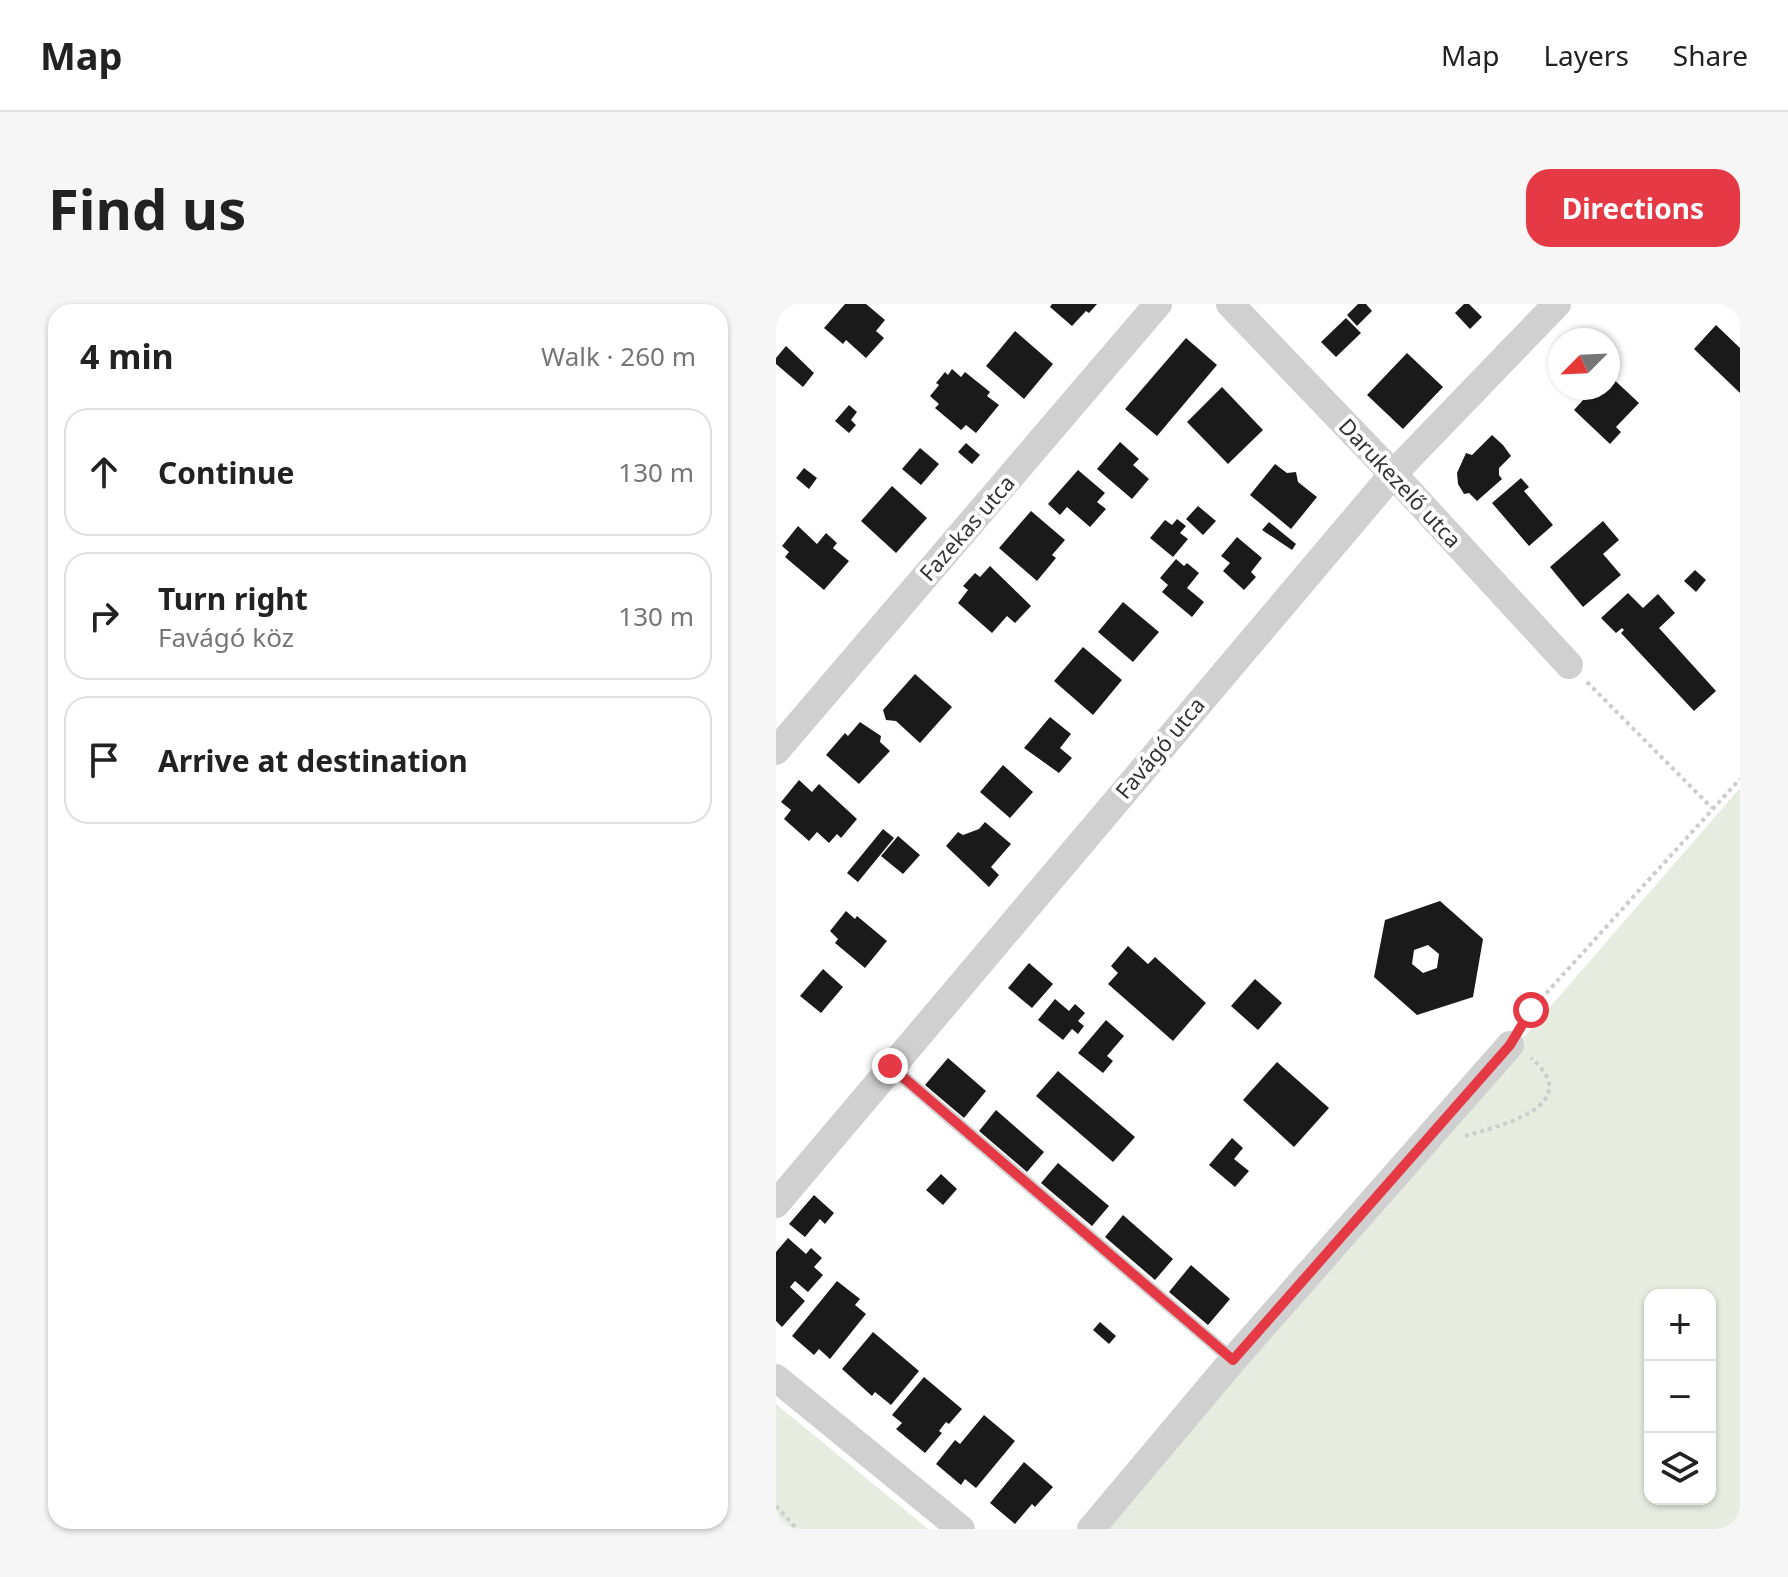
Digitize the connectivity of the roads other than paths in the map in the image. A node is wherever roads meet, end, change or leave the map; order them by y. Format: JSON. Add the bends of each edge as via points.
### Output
{"nodes":[{"id":1,"x":1158,"y":304,"type":"edge"},
{"id":2,"x":1230,"y":304,"type":"edge"},
{"id":3,"x":1557,"y":304,"type":"edge"},
{"id":4,"x":1393,"y":474,"type":"junction"},
{"id":5,"x":1569,"y":665,"type":"road end"},
{"id":6,"x":776,"y":751,"type":"edge"},
{"id":7,"x":1510,"y":1045,"type":"road end"},
{"id":8,"x":890,"y":1066,"type":"junction"},
{"id":9,"x":776,"y":1204,"type":"edge"},
{"id":10,"x":1233,"y":1360,"type":"junction"},
{"id":11,"x":776,"y":1378,"type":"edge"},
{"id":12,"x":961,"y":1529,"type":"edge"},
{"id":13,"x":1091,"y":1529,"type":"edge"}],
"edges":[{"from":1,"to":6,"type":"street","name":"Fazekas utca"},
{"from":2,"to":4,"type":"street","name":"Darukezelő utca"},
{"from":3,"to":4,"type":"street","name":"Favágó utca"},
{"from":4,"to":5,"type":"street","name":"Darukezelő utca"},
{"from":4,"to":8,"type":"street","name":"Favágó utca"},
{"from":7,"to":10,"type":"street"},
{"from":8,"to":9,"type":"street","name":"Favágó utca"},
{"from":8,"to":10,"type":"lane"},
{"from":10,"to":13,"type":"street"},
{"from":11,"to":12,"type":"street"}]}
